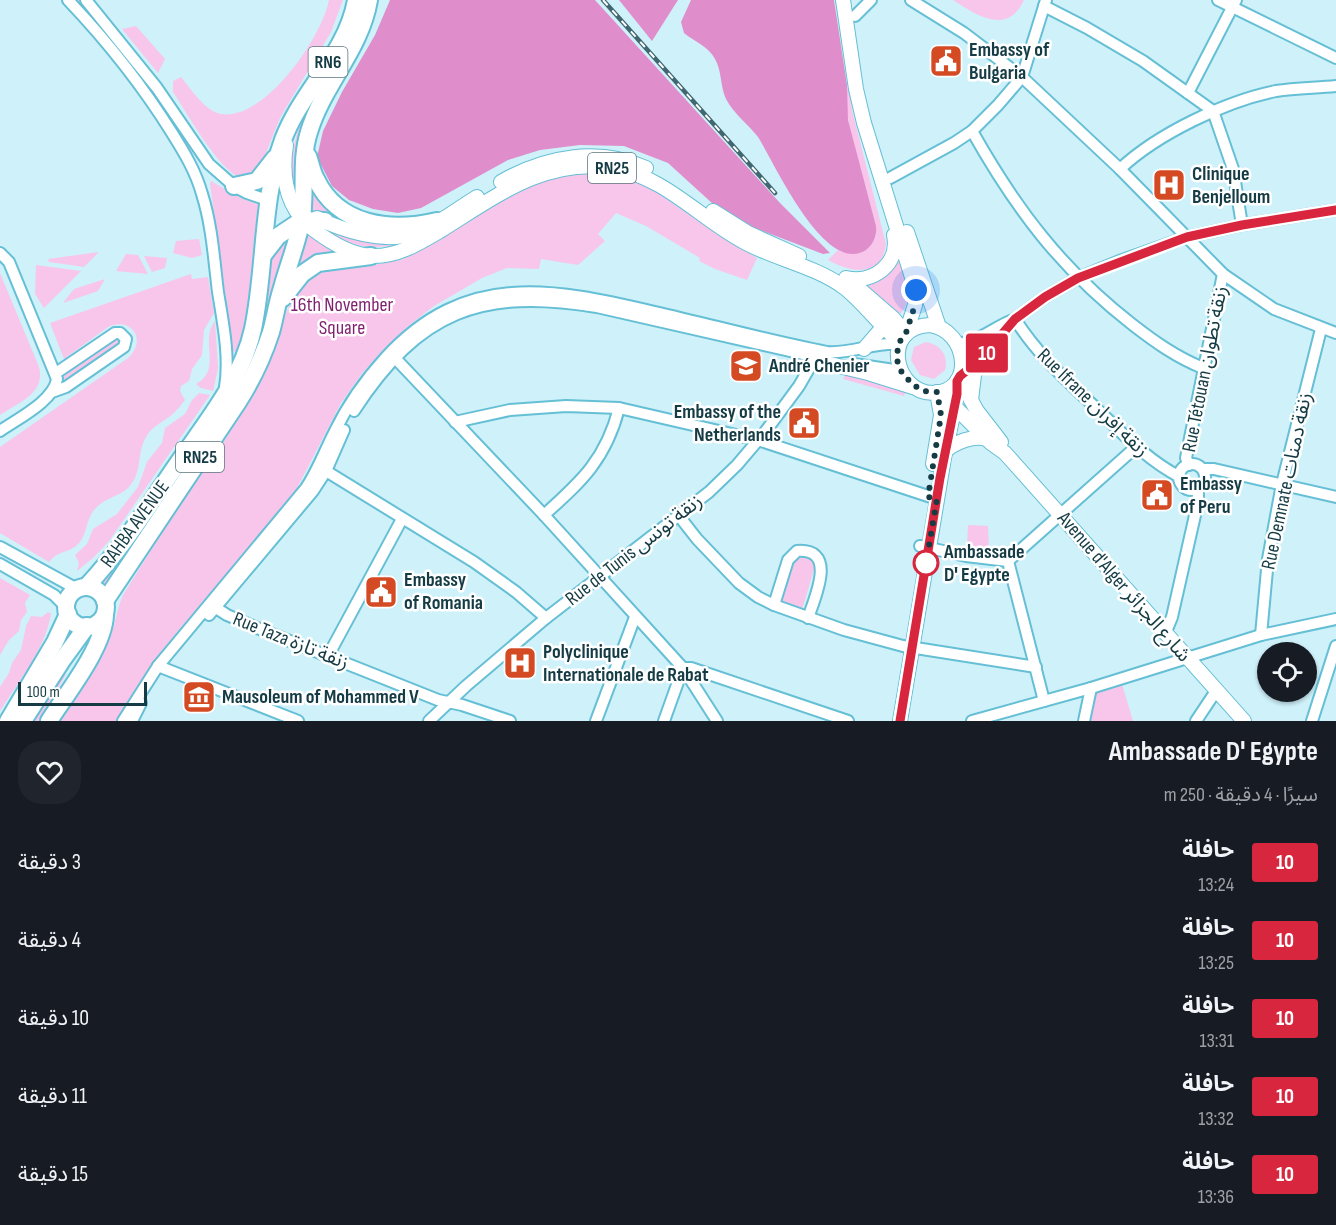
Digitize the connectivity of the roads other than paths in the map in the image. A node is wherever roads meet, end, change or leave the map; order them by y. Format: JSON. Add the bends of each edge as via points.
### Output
{"nodes":[{"id":1,"x":68,"y":0,"type":"edge"},
{"id":2,"x":86,"y":0,"type":"edge"},
{"id":3,"x":356,"y":0,"type":"edge"},
{"id":4,"x":369,"y":0,"type":"edge"},
{"id":5,"x":843,"y":0,"type":"edge"},
{"id":6,"x":852,"y":0,"type":"edge"},
{"id":7,"x":871,"y":0,"type":"edge"},
{"id":8,"x":911,"y":0,"type":"edge"},
{"id":9,"x":1218,"y":0,"type":"edge"},
{"id":10,"x":1045,"y":3,"type":"edge"},
{"id":11,"x":1235,"y":4,"type":"edge"},
{"id":12,"x":855,"y":16,"type":"junction"},
{"id":13,"x":1336,"y":58,"type":"edge"},
{"id":14,"x":1022,"y":77,"type":"junction"},
{"id":15,"x":1336,"y":86,"type":"edge"},
{"id":16,"x":1188,"y":93,"type":"junction"},
{"id":17,"x":1213,"y":111,"type":"junction"},
{"id":18,"x":292,"y":119,"type":"junction"},
{"id":19,"x":972,"y":131,"type":"junction"},
{"id":20,"x":305,"y":147,"type":"junction"},
{"id":21,"x":278,"y":155,"type":"junction"},
{"id":22,"x":1120,"y":169,"type":"junction"},
{"id":23,"x":890,"y":178,"type":"junction"},
{"id":24,"x":234,"y":186,"type":"junction"},
{"id":25,"x":270,"y":201,"type":"junction"},
{"id":26,"x":1336,"y":210,"type":"edge"},
{"id":27,"x":299,"y":212,"type":"junction"},
{"id":28,"x":893,"y":220,"type":"junction"},
{"id":29,"x":325,"y":221,"type":"joint"},
{"id":30,"x":437,"y":221,"type":"junction"},
{"id":31,"x":1242,"y":225,"type":"junction"},
{"id":32,"x":1187,"y":237,"type":"junction"},
{"id":33,"x":0,"y":254,"type":"edge"},
{"id":34,"x":370,"y":256,"type":"junction"},
{"id":35,"x":262,"y":258,"type":"junction"},
{"id":36,"x":1223,"y":274,"type":"junction"},
{"id":37,"x":846,"y":278,"type":"junction"},
{"id":38,"x":1078,"y":278,"type":"junction"},
{"id":39,"x":277,"y":306,"type":"junction"},
{"id":40,"x":1015,"y":319,"type":"junction"},
{"id":41,"x":883,"y":327,"type":"junction"},
{"id":42,"x":939,"y":327,"type":"junction"},
{"id":43,"x":1321,"y":329,"type":"junction"},
{"id":44,"x":1336,"y":332,"type":"edge"},
{"id":45,"x":903,"y":338,"type":"junction"},
{"id":46,"x":957,"y":344,"type":"junction"},
{"id":47,"x":864,"y":349,"type":"junction"},
{"id":48,"x":817,"y":354,"type":"junction"},
{"id":49,"x":395,"y":358,"type":"junction"},
{"id":50,"x":980,"y":360,"type":"junction"},
{"id":51,"x":1203,"y":368,"type":"junction"},
{"id":52,"x":901,"y":371,"type":"junction"},
{"id":53,"x":56,"y":373,"type":"junction"},
{"id":54,"x":958,"y":378,"type":"junction"},
{"id":55,"x":919,"y":390,"type":"junction"},
{"id":56,"x":52,"y":392,"type":"junction"},
{"id":57,"x":938,"y":392,"type":"junction"},
{"id":58,"x":222,"y":399,"type":"junction"},
{"id":59,"x":970,"y":400,"type":"junction"},
{"id":60,"x":954,"y":405,"type":"junction"},
{"id":61,"x":619,"y":408,"type":"junction"},
{"id":62,"x":456,"y":422,"type":"junction"},
{"id":63,"x":0,"y":431,"type":"edge"},
{"id":64,"x":987,"y":439,"type":"junction"},
{"id":65,"x":758,"y":440,"type":"junction"},
{"id":66,"x":1136,"y":447,"type":"junction"},
{"id":67,"x":945,"y":450,"type":"junction"},
{"id":68,"x":1005,"y":453,"type":"junction"},
{"id":69,"x":1189,"y":465,"type":"junction"},
{"id":70,"x":1203,"y":469,"type":"junction"},
{"id":71,"x":326,"y":471,"type":"junction"},
{"id":72,"x":1180,"y":477,"type":"junction"},
{"id":73,"x":1282,"y":484,"type":"junction"},
{"id":74,"x":1198,"y":488,"type":"junction"},
{"id":75,"x":1336,"y":497,"type":"edge"},
{"id":76,"x":933,"y":498,"type":"junction"},
{"id":77,"x":544,"y":515,"type":"junction"},
{"id":78,"x":1060,"y":515,"type":"junction"},
{"id":79,"x":679,"y":516,"type":"junction"},
{"id":80,"x":402,"y":519,"type":"junction"},
{"id":81,"x":924,"y":546,"type":"junction"},
{"id":82,"x":0,"y":547,"type":"edge"},
{"id":83,"x":1008,"y":561,"type":"junction"},
{"id":84,"x":0,"y":564,"type":"edge"},
{"id":85,"x":600,"y":576,"type":"junction"},
{"id":86,"x":82,"y":588,"type":"junction"},
{"id":87,"x":212,"y":605,"type":"junction"},
{"id":88,"x":774,"y":605,"type":"junction"},
{"id":89,"x":105,"y":608,"type":"junction"},
{"id":90,"x":67,"y":611,"type":"junction"},
{"id":91,"x":546,"y":618,"type":"junction"},
{"id":92,"x":635,"y":618,"type":"junction"},
{"id":93,"x":808,"y":618,"type":"junction"},
{"id":94,"x":1336,"y":619,"type":"edge"},
{"id":95,"x":87,"y":627,"type":"junction"},
{"id":96,"x":1165,"y":634,"type":"junction"},
{"id":97,"x":1261,"y":635,"type":"junction"},
{"id":98,"x":908,"y":646,"type":"junction"},
{"id":99,"x":1336,"y":646,"type":"edge"},
{"id":100,"x":328,"y":656,"type":"junction"},
{"id":101,"x":1186,"y":658,"type":"junction"},
{"id":102,"x":1036,"y":667,"type":"junction"},
{"id":103,"x":161,"y":668,"type":"junction"},
{"id":104,"x":683,"y":668,"type":"junction"},
{"id":105,"x":1091,"y":688,"type":"junction"},
{"id":106,"x":1216,"y":692,"type":"junction"},
{"id":107,"x":1044,"y":701,"type":"junction"},
{"id":108,"x":447,"y":702,"type":"junction"},
{"id":109,"x":8,"y":721,"type":"edge"},
{"id":110,"x":23,"y":721,"type":"edge"},
{"id":111,"x":49,"y":721,"type":"edge"},
{"id":112,"x":123,"y":721,"type":"edge"},
{"id":113,"x":132,"y":721,"type":"edge"},
{"id":114,"x":298,"y":721,"type":"edge"},
{"id":115,"x":429,"y":721,"type":"edge"},
{"id":116,"x":510,"y":721,"type":"edge"},
{"id":117,"x":596,"y":721,"type":"edge"},
{"id":118,"x":664,"y":721,"type":"edge"},
{"id":119,"x":717,"y":721,"type":"edge"},
{"id":120,"x":848,"y":721,"type":"edge"},
{"id":121,"x":891,"y":721,"type":"edge"},
{"id":122,"x":900,"y":721,"type":"edge"},
{"id":123,"x":972,"y":721,"type":"edge"},
{"id":124,"x":1084,"y":721,"type":"edge"},
{"id":125,"x":1196,"y":721,"type":"edge"},
{"id":126,"x":1244,"y":721,"type":"edge"},
{"id":127,"x":1312,"y":721,"type":"edge"}],
"edges":[{"from":1,"to":58,"type":"street","via":[[140,86],[188,159],[199,183],[226,356]]},
{"from":2,"to":24,"type":"street","via":[[151,80],[209,164]]},
{"from":3,"to":18,"type":"highway","number":"RN6","via":[[344,33]]},
{"from":4,"to":20,"type":"highway","number":"RN6","via":[[362,26],[321,102]]},
{"from":5,"to":28,"type":"main road","via":[[860,106]]},
{"from":6,"to":12,"type":"main road"},
{"from":7,"to":12,"type":"street"},
{"from":8,"to":14,"type":"street","via":[[964,33]]},
{"from":9,"to":11,"type":"street"},
{"from":10,"to":14,"type":"street"},
{"from":10,"to":16,"type":"street"},
{"from":11,"to":13,"type":"street"},
{"from":11,"to":16,"type":"street"},
{"from":12,"to":23,"type":"main road","via":[[868,105]]},
{"from":14,"to":19,"type":"street"},
{"from":14,"to":22,"type":"street"},
{"from":15,"to":17,"type":"street","via":[[1278,91]]},
{"from":16,"to":17,"type":"street"},
{"from":17,"to":22,"type":"street","via":[[1142,151]]},
{"from":17,"to":31,"type":"street","via":[[1233,169]]},
{"from":18,"to":21,"type":"highway","number":"RN6"},
{"from":18,"to":27,"type":"main road","via":[[284,164],[287,187]]},
{"from":19,"to":23,"type":"street"},
{"from":19,"to":38,"type":"street","via":[[1020,210]]},
{"from":20,"to":27,"type":"highway","number":"RN6"},
{"from":20,"to":30,"type":"highway","via":[[321,188],[348,214],[383,226]]},
{"from":21,"to":24,"type":"highway","via":[[257,181]]},
{"from":21,"to":25,"type":"highway","number":"RN6"},
{"from":22,"to":32,"type":"street"},
{"from":23,"to":42,"type":"main road"},
{"from":24,"to":25,"type":"street"},
{"from":25,"to":27,"type":"main road","number":"RN25"},
{"from":25,"to":35,"type":"highway","number":"RN25"},
{"from":26,"to":31,"type":"street"},
{"from":27,"to":29,"type":"highway","number":"RN25"},
{"from":27,"to":34,"type":"main road","number":"RN25","via":[[338,245]]},
{"from":27,"to":35,"type":"highway"},
{"from":27,"to":39,"type":"highway","number":"RN25"},
{"from":28,"to":37,"type":"main road","via":[[895,248],[885,267],[867,279]]},
{"from":28,"to":45,"type":"main road","via":[[916,290]]},
{"from":29,"to":30,"type":"main road","number":"RN25","via":[[394,237],[411,234]]},
{"from":30,"to":37,"type":"main road","number":"RN25","via":[[531,167],[558,159],[600,156],[628,161],[655,172],[748,233]]},
{"from":31,"to":32,"type":"street"},
{"from":32,"to":36,"type":"street"},
{"from":32,"to":38,"type":"street"},
{"from":33,"to":53,"type":"street","via":[[9,262]]},
{"from":34,"to":39,"type":"highway","number":"RN25","via":[[328,260],[310,268]]},
{"from":34,"to":41,"type":"main road","number":"RN25","via":[[413,246],[536,175],[575,166],[614,168],[663,186],[746,243],[831,279],[855,297]]},
{"from":35,"to":58,"type":"highway","number":"RN25","via":[[248,344]]},
{"from":36,"to":43,"type":"street","via":[[1260,301]]},
{"from":36,"to":51,"type":"street","name":"Rue Tétouan زنقة تطوان"},
{"from":37,"to":45,"type":"main road","number":"RN25","via":[[893,318]]},
{"from":38,"to":40,"type":"street"},
{"from":38,"to":51,"type":"street","via":[[1155,342]]},
{"from":39,"to":89,"type":"highway","number":"RN25","via":[[265,349],[245,391]]},
{"from":40,"to":46,"type":"street","via":[[973,341]]},
{"from":40,"to":50,"type":"street"},
{"from":40,"to":66,"type":"street","name":"Rue Ifrane زنقة إفران","via":[[1055,369]]},
{"from":41,"to":45,"type":"main road","number":"RN25"},
{"from":41,"to":47,"type":"main road"},
{"from":42,"to":45,"type":"main road","via":[[920,326]]},
{"from":42,"to":46,"type":"main road"},
{"from":43,"to":44,"type":"street"},
{"from":43,"to":73,"type":"street","name":"Rue Demnate زنقة دمنات"},
{"from":45,"to":47,"type":"street"},
{"from":45,"to":52,"type":"main road","via":[[897,360]]},
{"from":46,"to":54,"type":"main road","via":[[963,360]]},
{"from":47,"to":48,"type":"street"},
{"from":48,"to":49,"type":"street","via":[[597,307],[528,299],[497,302],[454,315],[429,329]]},
{"from":48,"to":52,"type":"street"},
{"from":48,"to":55,"type":"main road","via":[[826,363]]},
{"from":48,"to":65,"type":"street","name":"Rue de Tunis زنقة تونس","via":[[799,386]]},
{"from":48,"to":87,"type":"street","via":[[564,294],[513,292],[452,307],[410,333],[373,372],[349,406],[306,488]]},
{"from":49,"to":62,"type":"street"},
{"from":49,"to":71,"type":"street","via":[[354,411]]},
{"from":50,"to":54,"type":"street"},
{"from":50,"to":59,"type":"main road"},
{"from":51,"to":69,"type":"street","name":"Rue Tétouan زنقة تطوان","via":[[1186,458]]},
{"from":52,"to":55,"type":"main road"},
{"from":53,"to":56,"type":"street"},
{"from":53,"to":56,"type":"street","via":[[115,333],[126,339],[124,347],[66,387]]},
{"from":54,"to":57,"type":"main road","via":[[949,388]]},
{"from":54,"to":59,"type":"main road","name":"Avenue d'Alger شارع الجزائر"},
{"from":54,"to":60,"type":"main road"},
{"from":55,"to":57,"type":"main road"},
{"from":56,"to":63,"type":"street"},
{"from":57,"to":60,"type":"main road","name":"Avenue d'Alger شارع الجزائر"},
{"from":57,"to":76,"type":"main road","via":[[941,415]]},
{"from":58,"to":86,"type":"highway","name":"RAHBA AVENUE","number":"RN25","via":[[126,540]]},
{"from":59,"to":68,"type":"main road","name":"Avenue d'Alger شارع الجزائر"},
{"from":60,"to":64,"type":"main road","name":"Avenue d'Alger شارع الجزائر"},
{"from":60,"to":67,"type":"main road"},
{"from":61,"to":62,"type":"street","via":[[510,410]]},
{"from":61,"to":65,"type":"street"},
{"from":61,"to":77,"type":"street","via":[[614,429],[595,465]]},
{"from":62,"to":77,"type":"street"},
{"from":64,"to":67,"type":"main road","via":[[975,438]]},
{"from":64,"to":68,"type":"main road","name":"Avenue d'Alger شارع الجزائر"},
{"from":65,"to":76,"type":"street"},
{"from":65,"to":79,"type":"street","name":"Rue de Tunis زنقة تونس","via":[[709,492]]},
{"from":66,"to":72,"type":"street","name":"Rue Ifrane زنقة إفران"},
{"from":66,"to":78,"type":"street"},
{"from":67,"to":76,"type":"main road"},
{"from":68,"to":78,"type":"main road","name":"Avenue d'Alger شارع الجزائر"},
{"from":69,"to":70,"type":"street"},
{"from":69,"to":72,"type":"street","via":[[1182,469]]},
{"from":70,"to":73,"type":"street"},
{"from":70,"to":74,"type":"street","via":[[1205,479]]},
{"from":71,"to":80,"type":"street"},
{"from":71,"to":87,"type":"street","via":[[306,501]]},
{"from":72,"to":74,"type":"street","via":[[1186,488]]},
{"from":73,"to":75,"type":"street"},
{"from":73,"to":97,"type":"street","name":"Rue Demnate زنقة دمنات","via":[[1268,559]]},
{"from":74,"to":96,"type":"street","via":[[1188,548]]},
{"from":76,"to":81,"type":"main road"},
{"from":77,"to":85,"type":"street"},
{"from":78,"to":83,"type":"street"},
{"from":78,"to":96,"type":"main road","name":"Avenue d'Alger شارع الجزائر"},
{"from":79,"to":85,"type":"street","name":"Rue de Tunis زنقة تونس"},
{"from":79,"to":88,"type":"street","via":[[739,583]]},
{"from":80,"to":91,"type":"street","via":[[516,591]]},
{"from":80,"to":100,"type":"street"},
{"from":81,"to":83,"type":"street"},
{"from":81,"to":98,"type":"main road"},
{"from":82,"to":86,"type":"street"},
{"from":83,"to":102,"type":"street"},
{"from":84,"to":90,"type":"street","via":[[54,595]]},
{"from":85,"to":91,"type":"street","name":"Rue de Tunis زنقة تونس"},
{"from":85,"to":92,"type":"street"},
{"from":86,"to":89,"type":"highway","via":[[98,591]]},
{"from":86,"to":90,"type":"highway","number":"RN25","via":[[70,595]]},
{"from":87,"to":100,"type":"street","name":"Rue Taza زنقة تازة"},
{"from":87,"to":103,"type":"street"},
{"from":88,"to":93,"type":"street"},
{"from":88,"to":93,"type":"street","via":[[790,557],[797,551],[811,553],[819,559],[822,572]]},
{"from":89,"to":95,"type":"highway","number":"RN25","via":[[98,623]]},
{"from":89,"to":111,"type":"highway","via":[[104,627],[97,645]]},
{"from":90,"to":95,"type":"highway","via":[[76,623]]},
{"from":90,"to":109,"type":"highway","number":"RN25","via":[[55,642]]},
{"from":91,"to":108,"type":"street","name":"Rue de Tunis زنقة تونس"},
{"from":92,"to":104,"type":"street"},
{"from":92,"to":117,"type":"street"},
{"from":93,"to":98,"type":"street"},
{"from":94,"to":97,"type":"street"},
{"from":95,"to":110,"type":"highway","number":"RN25"},
{"from":96,"to":101,"type":"main road","name":"Avenue d'Alger شارع الجزائر"},
{"from":97,"to":101,"type":"street"},
{"from":98,"to":102,"type":"street"},
{"from":98,"to":121,"type":"main road"},
{"from":98,"to":122,"type":"main road"},
{"from":99,"to":127,"type":"street"},
{"from":100,"to":108,"type":"street","name":"Rue Taza زنقة تازة"},
{"from":101,"to":105,"type":"street"},
{"from":101,"to":106,"type":"main road","name":"Avenue d'Alger شارع الجزائر"},
{"from":102,"to":107,"type":"street"},
{"from":103,"to":112,"type":"street"},
{"from":103,"to":113,"type":"street"},
{"from":103,"to":114,"type":"street"},
{"from":104,"to":118,"type":"street"},
{"from":104,"to":119,"type":"street"},
{"from":104,"to":120,"type":"street"},
{"from":105,"to":107,"type":"street"},
{"from":105,"to":124,"type":"street"},
{"from":106,"to":125,"type":"street"},
{"from":106,"to":126,"type":"main road","name":"Avenue d'Alger شارع الجزائر"},
{"from":107,"to":123,"type":"street"},
{"from":108,"to":115,"type":"street","name":"Rue de Tunis زنقة تونس"},
{"from":108,"to":116,"type":"street","name":"Rue Taza زنقة تازة"}]}
